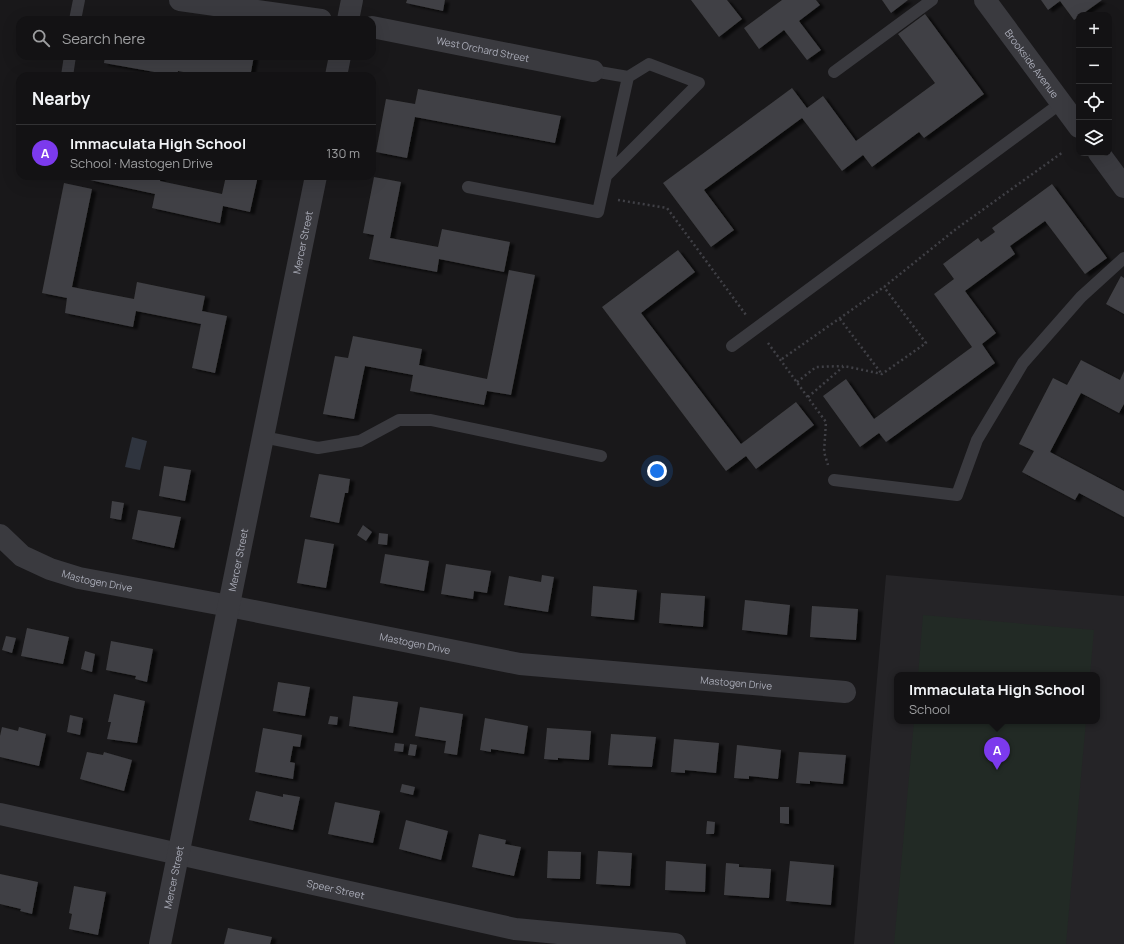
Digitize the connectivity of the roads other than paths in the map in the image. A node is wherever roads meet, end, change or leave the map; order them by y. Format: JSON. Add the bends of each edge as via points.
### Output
{"nodes":[{"id":1,"x":79,"y":0,"type":"edge"},
{"id":2,"x":180,"y":0,"type":"edge"},
{"id":3,"x":352,"y":0,"type":"edge"},
{"id":4,"x":932,"y":0,"type":"edge"},
{"id":5,"x":985,"y":0,"type":"edge"},
{"id":6,"x":207,"y":2,"type":"edge"},
{"id":7,"x":77,"y":16,"type":"edge"},
{"id":8,"x":296,"y":16,"type":"edge"},
{"id":9,"x":349,"y":16,"type":"edge"},
{"id":10,"x":376,"y":28,"type":"edge"},
{"id":11,"x":69,"y":60,"type":"edge"},
{"id":12,"x":339,"y":60,"type":"edge"},
{"id":13,"x":593,"y":71,"type":"joint"},
{"id":14,"x":68,"y":72,"type":"edge"},
{"id":15,"x":337,"y":72,"type":"edge"},
{"id":16,"x":834,"y":72,"type":"dead end"},
{"id":17,"x":628,"y":77,"type":"junction"},
{"id":18,"x":1061,"y":103,"type":"junction"},
{"id":19,"x":1076,"y":123,"type":"edge"},
{"id":20,"x":1101,"y":156,"type":"edge"},
{"id":21,"x":606,"y":175,"type":"junction"},
{"id":22,"x":315,"y":180,"type":"edge"},
{"id":23,"x":468,"y":187,"type":"dead end"},
{"id":24,"x":1124,"y":187,"type":"edge"},
{"id":25,"x":1124,"y":258,"type":"edge"},
{"id":26,"x":732,"y":346,"type":"dead end"},
{"id":27,"x":263,"y":437,"type":"junction"},
{"id":28,"x":600,"y":456,"type":"dead end"},
{"id":29,"x":834,"y":480,"type":"dead end"},
{"id":30,"x":0,"y":535,"type":"edge"},
{"id":31,"x":229,"y":606,"type":"junction"},
{"id":32,"x":845,"y":692,"type":"dead end"},
{"id":33,"x":0,"y":814,"type":"edge"},
{"id":34,"x":179,"y":854,"type":"junction"},
{"id":35,"x":160,"y":944,"type":"edge"},
{"id":36,"x":675,"y":944,"type":"edge"}],
"edges":[{"from":1,"to":7,"type":"lane"},
{"from":2,"to":6,"type":"street"},
{"from":3,"to":9,"type":"street"},
{"from":4,"to":16,"type":"lane"},
{"from":5,"to":18,"type":"street","name":"Brookside Avenue"},
{"from":6,"to":8,"type":"street"},
{"from":10,"to":13,"type":"street","name":"West Orchard Street"},
{"from":11,"to":14,"type":"lane"},
{"from":12,"to":15,"type":"street"},
{"from":13,"to":17,"type":"lane"},
{"from":17,"to":21,"type":"lane"},
{"from":17,"to":21,"type":"lane","via":[[649,64],[699,83]]},
{"from":18,"to":19,"type":"street","name":"Brookside Avenue"},
{"from":18,"to":26,"type":"lane"},
{"from":20,"to":24,"type":"street"},
{"from":21,"to":23,"type":"lane","via":[[598,212]]},
{"from":22,"to":27,"type":"street","name":"Mercer Street"},
{"from":25,"to":29,"type":"lane","via":[[1081,297],[1023,363],[976,440],[957,495]]},
{"from":27,"to":28,"type":"lane","via":[[318,448],[360,441],[399,420],[431,420]]},
{"from":27,"to":31,"type":"street","name":"Mercer Street"},
{"from":30,"to":31,"type":"street","name":"Mastogen Drive","via":[[22,556],[50,569],[79,578]]},
{"from":31,"to":32,"type":"street","name":"Mastogen Drive","via":[[520,664]]},
{"from":31,"to":34,"type":"street","name":"Mercer Street"},
{"from":33,"to":34,"type":"street","name":"Speer Street"},
{"from":34,"to":35,"type":"street","name":"Mercer Street"},
{"from":34,"to":36,"type":"street","name":"Speer Street","via":[[515,929]]}]}
